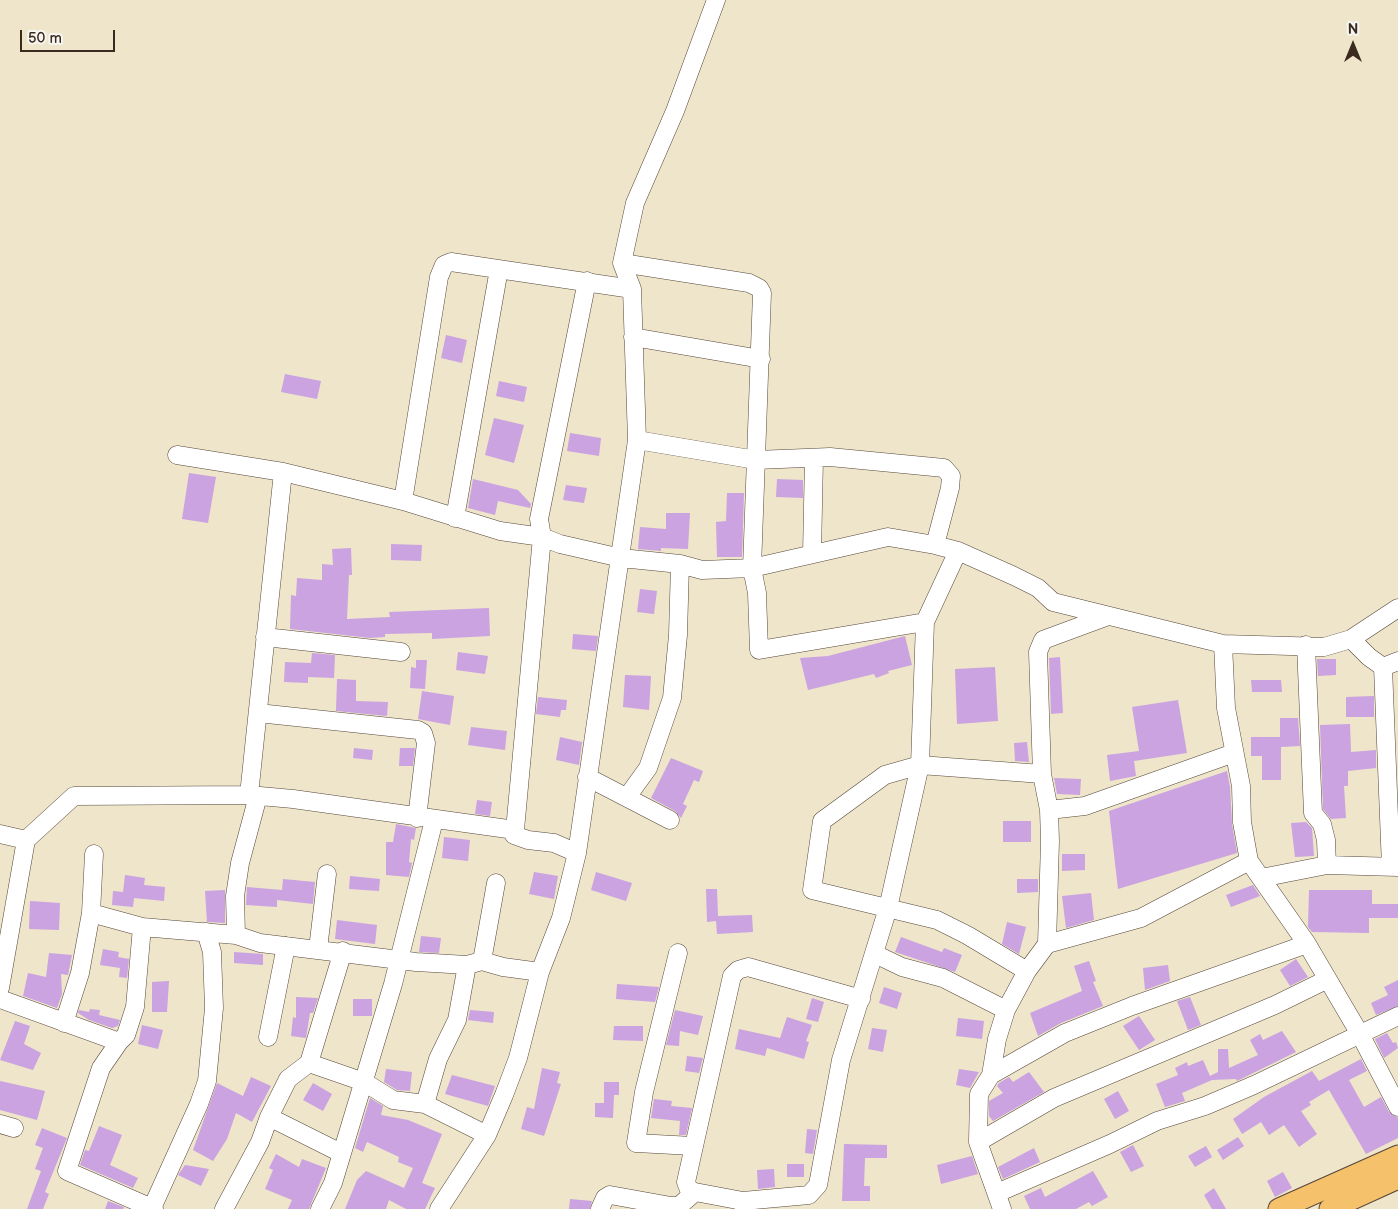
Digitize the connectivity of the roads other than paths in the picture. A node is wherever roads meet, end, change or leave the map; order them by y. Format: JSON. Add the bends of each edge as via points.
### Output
{"nodes":[{"id":1,"x":716,"y":0,"type":"edge"},
{"id":2,"x":622,"y":263,"type":"junction"},
{"id":3,"x":499,"y":269,"type":"junction"},
{"id":4,"x":587,"y":281,"type":"junction"},
{"id":5,"x":632,"y":289,"type":"junction"},
{"id":6,"x":634,"y":337,"type":"junction"},
{"id":7,"x":761,"y":359,"type":"junction"},
{"id":8,"x":636,"y":440,"type":"junction"},
{"id":9,"x":177,"y":455,"type":"dead end"},
{"id":10,"x":814,"y":458,"type":"junction"},
{"id":11,"x":756,"y":460,"type":"junction"},
{"id":12,"x":283,"y":472,"type":"junction"},
{"id":13,"x":403,"y":501,"type":"junction"},
{"id":14,"x":455,"y":518,"type":"junction"},
{"id":15,"x":542,"y":537,"type":"junction"},
{"id":16,"x":935,"y":545,"type":"junction"},
{"id":17,"x":958,"y":552,"type":"junction"},
{"id":18,"x":812,"y":554,"type":"junction"},
{"id":19,"x":621,"y":558,"type":"junction"},
{"id":20,"x":680,"y":564,"type":"junction"},
{"id":21,"x":752,"y":568,"type":"junction"},
{"id":22,"x":1398,"y":608,"type":"edge"},
{"id":23,"x":1108,"y":616,"type":"junction"},
{"id":24,"x":925,"y":622,"type":"junction"},
{"id":25,"x":265,"y":637,"type":"junction"},
{"id":26,"x":1351,"y":639,"type":"junction"},
{"id":27,"x":1223,"y":644,"type":"junction"},
{"id":28,"x":1306,"y":645,"type":"junction"},
{"id":29,"x":401,"y":652,"type":"dead end"},
{"id":30,"x":1391,"y":664,"type":"edge"},
{"id":31,"x":258,"y":713,"type":"junction"},
{"id":32,"x":1234,"y":753,"type":"junction"},
{"id":33,"x":920,"y":765,"type":"junction"},
{"id":34,"x":1042,"y":774,"type":"junction"},
{"id":35,"x":587,"y":778,"type":"junction"},
{"id":36,"x":253,"y":796,"type":"junction"},
{"id":37,"x":627,"y":797,"type":"junction"},
{"id":38,"x":1049,"y":810,"type":"junction"},
{"id":39,"x":426,"y":819,"type":"junction"},
{"id":40,"x":670,"y":820,"type":"dead end"},
{"id":41,"x":515,"y":830,"type":"junction"},
{"id":42,"x":0,"y":834,"type":"edge"},
{"id":43,"x":26,"y":840,"type":"junction"},
{"id":44,"x":577,"y":853,"type":"junction"},
{"id":45,"x":94,"y":854,"type":"dead end"},
{"id":46,"x":1249,"y":861,"type":"junction"},
{"id":47,"x":1327,"y":865,"type":"junction"},
{"id":48,"x":1394,"y":867,"type":"edge"},
{"id":49,"x":326,"y":874,"type":"dead end"},
{"id":50,"x":1261,"y":878,"type":"junction"},
{"id":51,"x":496,"y":883,"type":"dead end"},
{"id":52,"x":888,"y":908,"type":"junction"},
{"id":53,"x":91,"y":913,"type":"junction"},
{"id":54,"x":142,"y":927,"type":"junction"},
{"id":55,"x":206,"y":932,"type":"junction"},
{"id":56,"x":236,"y":935,"type":"junction"},
{"id":57,"x":1047,"y":944,"type":"junction"},
{"id":58,"x":1307,"y":944,"type":"junction"},
{"id":59,"x":286,"y":946,"type":"junction"},
{"id":60,"x":318,"y":949,"type":"junction"},
{"id":61,"x":343,"y":951,"type":"junction"},
{"id":62,"x":678,"y":953,"type":"dead end"},
{"id":63,"x":875,"y":954,"type":"junction"},
{"id":64,"x":399,"y":958,"type":"junction"},
{"id":65,"x":475,"y":963,"type":"junction"},
{"id":66,"x":1026,"y":971,"type":"junction"},
{"id":67,"x":540,"y":972,"type":"junction"},
{"id":68,"x":1326,"y":980,"type":"junction"},
{"id":69,"x":0,"y":988,"type":"edge"},
{"id":70,"x":0,"y":999,"type":"edge"},
{"id":71,"x":861,"y":999,"type":"junction"},
{"id":72,"x":1006,"y":1010,"type":"junction"},
{"id":73,"x":1398,"y":1016,"type":"edge"},
{"id":74,"x":64,"y":1023,"type":"junction"},
{"id":75,"x":1361,"y":1036,"type":"junction"},
{"id":76,"x":268,"y":1037,"type":"dead end"},
{"id":77,"x":119,"y":1042,"type":"junction"},
{"id":78,"x":309,"y":1063,"type":"junction"},
{"id":79,"x":991,"y":1075,"type":"junction"},
{"id":80,"x":364,"y":1082,"type":"junction"},
{"id":81,"x":425,"y":1104,"type":"junction"},
{"id":82,"x":1398,"y":1107,"type":"edge"},
{"id":83,"x":269,"y":1117,"type":"junction"},
{"id":84,"x":487,"y":1135,"type":"junction"},
{"id":85,"x":978,"y":1142,"type":"junction"},
{"id":86,"x":693,"y":1146,"type":"junction"},
{"id":87,"x":342,"y":1153,"type":"junction"},
{"id":88,"x":1398,"y":1156,"type":"edge"},
{"id":89,"x":1398,"y":1178,"type":"edge"},
{"id":90,"x":695,"y":1192,"type":"junction"},
{"id":91,"x":999,"y":1201,"type":"edge"},
{"id":92,"x":744,"y":1205,"type":"edge"},
{"id":93,"x":153,"y":1209,"type":"edge"},
{"id":94,"x":224,"y":1209,"type":"edge"},
{"id":95,"x":320,"y":1209,"type":"edge"},
{"id":96,"x":439,"y":1209,"type":"edge"},
{"id":97,"x":600,"y":1209,"type":"edge"},
{"id":98,"x":1279,"y":1209,"type":"edge"},
{"id":99,"x":1330,"y":1209,"type":"edge"}],
"edges":[{"from":1,"to":2,"type":"street","via":[[675,110],[635,203]]},
{"from":2,"to":5,"type":"street"},
{"from":2,"to":7,"type":"street","via":[[749,283],[759,288],[763,302]]},
{"from":3,"to":4,"type":"street"},
{"from":3,"to":13,"type":"street","via":[[452,262],[444,265],[439,277]]},
{"from":3,"to":14,"type":"street"},
{"from":4,"to":5,"type":"street"},
{"from":4,"to":15,"type":"street","via":[[539,519]]},
{"from":5,"to":6,"type":"street"},
{"from":6,"to":7,"type":"street"},
{"from":6,"to":8,"type":"street"},
{"from":7,"to":11,"type":"street"},
{"from":8,"to":11,"type":"street"},
{"from":8,"to":19,"type":"street"},
{"from":9,"to":12,"type":"street"},
{"from":10,"to":11,"type":"street"},
{"from":10,"to":16,"type":"street","via":[[944,468],[951,476],[950,488]]},
{"from":10,"to":18,"type":"street"},
{"from":11,"to":21,"type":"street"},
{"from":12,"to":13,"type":"street"},
{"from":12,"to":25,"type":"street"},
{"from":13,"to":14,"type":"street"},
{"from":14,"to":15,"type":"street","via":[[500,531]]},
{"from":15,"to":19,"type":"street"},
{"from":15,"to":41,"type":"street"},
{"from":16,"to":17,"type":"street"},
{"from":16,"to":18,"type":"street","via":[[888,537]]},
{"from":17,"to":23,"type":"street","via":[[1038,588],[1053,602]]},
{"from":17,"to":24,"type":"street"},
{"from":18,"to":21,"type":"street"},
{"from":19,"to":20,"type":"street"},
{"from":19,"to":35,"type":"street"},
{"from":20,"to":21,"type":"street","via":[[702,570]]},
{"from":20,"to":37,"type":"street","via":[[672,698],[648,768]]},
{"from":21,"to":24,"type":"street","via":[[757,593],[759,650]]},
{"from":22,"to":26,"type":"street"},
{"from":23,"to":27,"type":"street"},
{"from":23,"to":34,"type":"street","via":[[1043,640],[1038,652]]},
{"from":24,"to":33,"type":"street"},
{"from":25,"to":29,"type":"street"},
{"from":25,"to":31,"type":"street"},
{"from":26,"to":28,"type":"street","via":[[1324,647]]},
{"from":26,"to":30,"type":"street","via":[[1369,657]]},
{"from":27,"to":28,"type":"street"},
{"from":27,"to":32,"type":"street","via":[[1226,708]]},
{"from":28,"to":47,"type":"street","via":[[1313,813],[1322,824]]},
{"from":30,"to":48,"type":"street"},
{"from":31,"to":36,"type":"street"},
{"from":31,"to":39,"type":"street","via":[[423,733],[426,743]]},
{"from":32,"to":38,"type":"street","via":[[1085,806]]},
{"from":32,"to":46,"type":"street","via":[[1241,786],[1244,844]]},
{"from":33,"to":34,"type":"street"},
{"from":33,"to":52,"type":"street"},
{"from":33,"to":52,"type":"street","via":[[885,775],[822,821],[812,890]]},
{"from":34,"to":38,"type":"street"},
{"from":35,"to":37,"type":"street"},
{"from":35,"to":44,"type":"street"},
{"from":36,"to":39,"type":"street"},
{"from":36,"to":43,"type":"street","via":[[74,796]]},
{"from":36,"to":56,"type":"street","via":[[235,896]]},
{"from":37,"to":40,"type":"street"},
{"from":38,"to":57,"type":"street"},
{"from":39,"to":41,"type":"street"},
{"from":39,"to":64,"type":"street"},
{"from":41,"to":44,"type":"street","via":[[514,835]]},
{"from":42,"to":43,"type":"street"},
{"from":43,"to":69,"type":"street"},
{"from":44,"to":67,"type":"street","via":[[561,918]]},
{"from":45,"to":53,"type":"street"},
{"from":46,"to":50,"type":"street"},
{"from":46,"to":57,"type":"street","via":[[1141,918]]},
{"from":47,"to":48,"type":"street"},
{"from":47,"to":50,"type":"street"},
{"from":49,"to":60,"type":"street"},
{"from":50,"to":58,"type":"street"},
{"from":51,"to":65,"type":"street"},
{"from":52,"to":63,"type":"street"},
{"from":52,"to":66,"type":"street","via":[[937,920]]},
{"from":53,"to":54,"type":"street"},
{"from":53,"to":74,"type":"street","via":[[80,973]]},
{"from":54,"to":55,"type":"street"},
{"from":54,"to":77,"type":"street","via":[[135,1008],[126,1034]]},
{"from":55,"to":56,"type":"street"},
{"from":55,"to":93,"type":"street","via":[[212,952],[214,1008],[207,1081]]},
{"from":56,"to":59,"type":"street"},
{"from":57,"to":66,"type":"street"},
{"from":58,"to":68,"type":"street"},
{"from":58,"to":79,"type":"street","via":[[1065,1033]]},
{"from":59,"to":60,"type":"street"},
{"from":59,"to":76,"type":"street"},
{"from":60,"to":61,"type":"street"},
{"from":61,"to":64,"type":"street"},
{"from":61,"to":78,"type":"street"},
{"from":62,"to":86,"type":"street","via":[[644,1092],[636,1143]]},
{"from":63,"to":71,"type":"street"},
{"from":63,"to":72,"type":"street","via":[[902,967],[943,978]]},
{"from":64,"to":65,"type":"street","via":[[416,962]]},
{"from":64,"to":80,"type":"street"},
{"from":65,"to":67,"type":"street"},
{"from":65,"to":81,"type":"street","via":[[457,1020],[438,1059]]},
{"from":66,"to":72,"type":"street"},
{"from":67,"to":84,"type":"street","via":[[518,1058]]},
{"from":68,"to":75,"type":"street"},
{"from":68,"to":85,"type":"street","via":[[1275,1005],[1054,1098]]},
{"from":70,"to":74,"type":"street"},
{"from":71,"to":86,"type":"street","via":[[748,967],[738,970],[732,976],[719,1026]]},
{"from":71,"to":92,"type":"street","via":[[841,1060],[815,1190],[809,1195]]},
{"from":72,"to":79,"type":"street"},
{"from":73,"to":75,"type":"street"},
{"from":74,"to":77,"type":"street"},
{"from":75,"to":82,"type":"street"},
{"from":75,"to":91,"type":"street","via":[[1204,1106],[1157,1121]]},
{"from":77,"to":93,"type":"street","via":[[101,1068],[67,1171]]},
{"from":78,"to":80,"type":"street"},
{"from":78,"to":83,"type":"street","via":[[288,1079]]},
{"from":79,"to":85,"type":"street","via":[[979,1094]]},
{"from":80,"to":81,"type":"street","via":[[393,1100]]},
{"from":80,"to":87,"type":"street"},
{"from":81,"to":84,"type":"street"},
{"from":83,"to":87,"type":"street"},
{"from":83,"to":94,"type":"street","via":[[260,1142]]},
{"from":84,"to":96,"type":"street"},
{"from":85,"to":91,"type":"street"},
{"from":86,"to":90,"type":"street","via":[[686,1182],[689,1190]]},
{"from":87,"to":95,"type":"street","via":[[333,1183]]},
{"from":88,"to":98,"type":"main road"},
{"from":89,"to":99,"type":"main road"},
{"from":90,"to":92,"type":"street"},
{"from":90,"to":97,"type":"street","via":[[680,1206],[610,1195]]}]}
